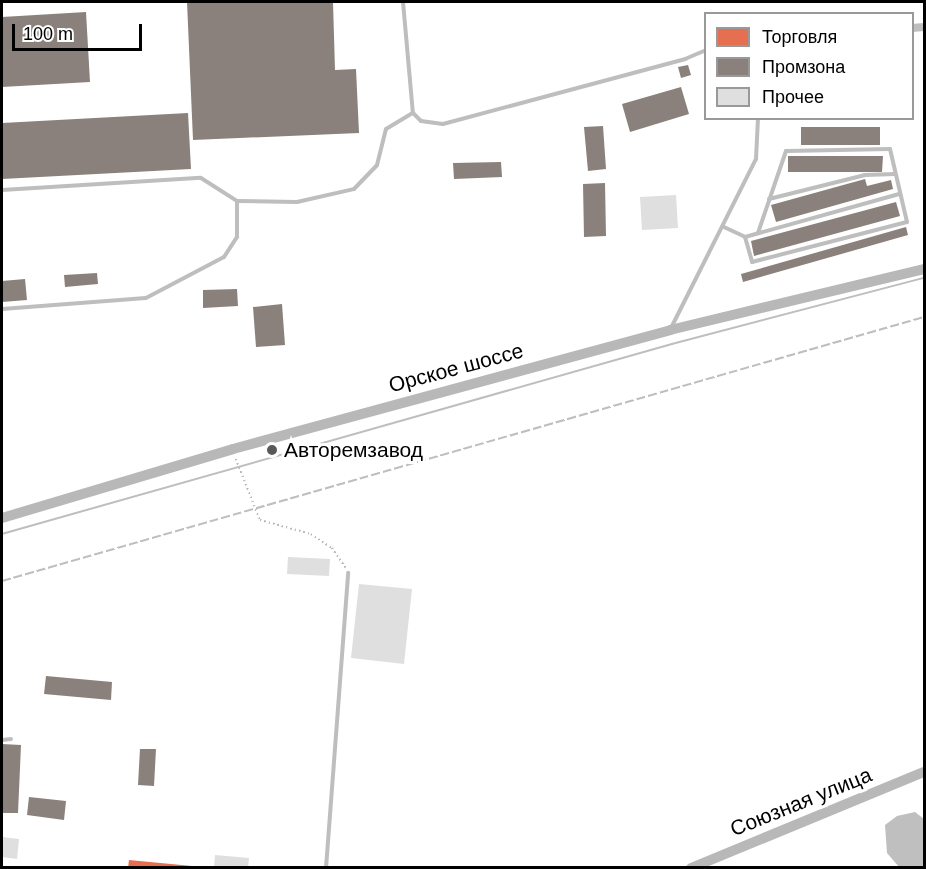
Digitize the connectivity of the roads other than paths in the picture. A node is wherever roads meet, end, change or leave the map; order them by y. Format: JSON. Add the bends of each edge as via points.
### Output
{"nodes":[{"id":1,"x":403,"y":2,"type":"edge"},
{"id":2,"x":704,"y":50,"type":"edge"},
{"id":3,"x":413,"y":113,"type":"junction"},
{"id":4,"x":758,"y":120,"type":"edge"},
{"id":5,"x":895,"y":174,"type":"junction"},
{"id":6,"x":2,"y":190,"type":"edge"},
{"id":7,"x":899,"y":194,"type":"junction"},
{"id":8,"x":769,"y":199,"type":"junction"},
{"id":9,"x":237,"y":201,"type":"junction"},
{"id":10,"x":724,"y":227,"type":"junction"},
{"id":11,"x":758,"y":233,"type":"junction"},
{"id":12,"x":745,"y":237,"type":"junction"},
{"id":13,"x":924,"y":269,"type":"edge"},
{"id":14,"x":2,"y":309,"type":"edge"},
{"id":15,"x":670,"y":330,"type":"junction"},
{"id":16,"x":2,"y":518,"type":"edge"},
{"id":17,"x":348,"y":573,"type":"road end"},
{"id":18,"x":11,"y":739,"type":"dead end"},
{"id":19,"x":2,"y":740,"type":"edge"},
{"id":20,"x":924,"y":772,"type":"edge"},
{"id":21,"x":326,"y":867,"type":"edge"},
{"id":22,"x":692,"y":867,"type":"edge"}],
"edges":[{"from":1,"to":3,"type":"lane"},
{"from":2,"to":3,"type":"lane","via":[[685,59],[443,124],[421,121]]},
{"from":3,"to":9,"type":"lane","via":[[386,129],[377,165],[354,189],[297,202]]},
{"from":4,"to":10,"type":"lane","via":[[756,159]]},
{"from":5,"to":7,"type":"lane"},
{"from":5,"to":8,"type":"lane","via":[[865,175]]},
{"from":5,"to":8,"type":"lane","via":[[890,149],[786,151]]},
{"from":6,"to":9,"type":"lane","via":[[201,178]]},
{"from":7,"to":11,"type":"lane"},
{"from":7,"to":12,"type":"lane","via":[[907,222],[752,262]]},
{"from":8,"to":11,"type":"lane"},
{"from":9,"to":14,"type":"lane","via":[[237,237],[224,257],[146,298]]},
{"from":10,"to":12,"type":"lane"},
{"from":10,"to":15,"type":"lane"},
{"from":11,"to":12,"type":"lane"},
{"from":13,"to":15,"type":"street","name":"Орское шоссе"},
{"from":15,"to":16,"type":"street","name":"Орское шоссе","via":[[233,449]]},
{"from":17,"to":21,"type":"lane"},
{"from":18,"to":19,"type":"lane"},
{"from":20,"to":22,"type":"street","name":"Союзная улица"}]}
